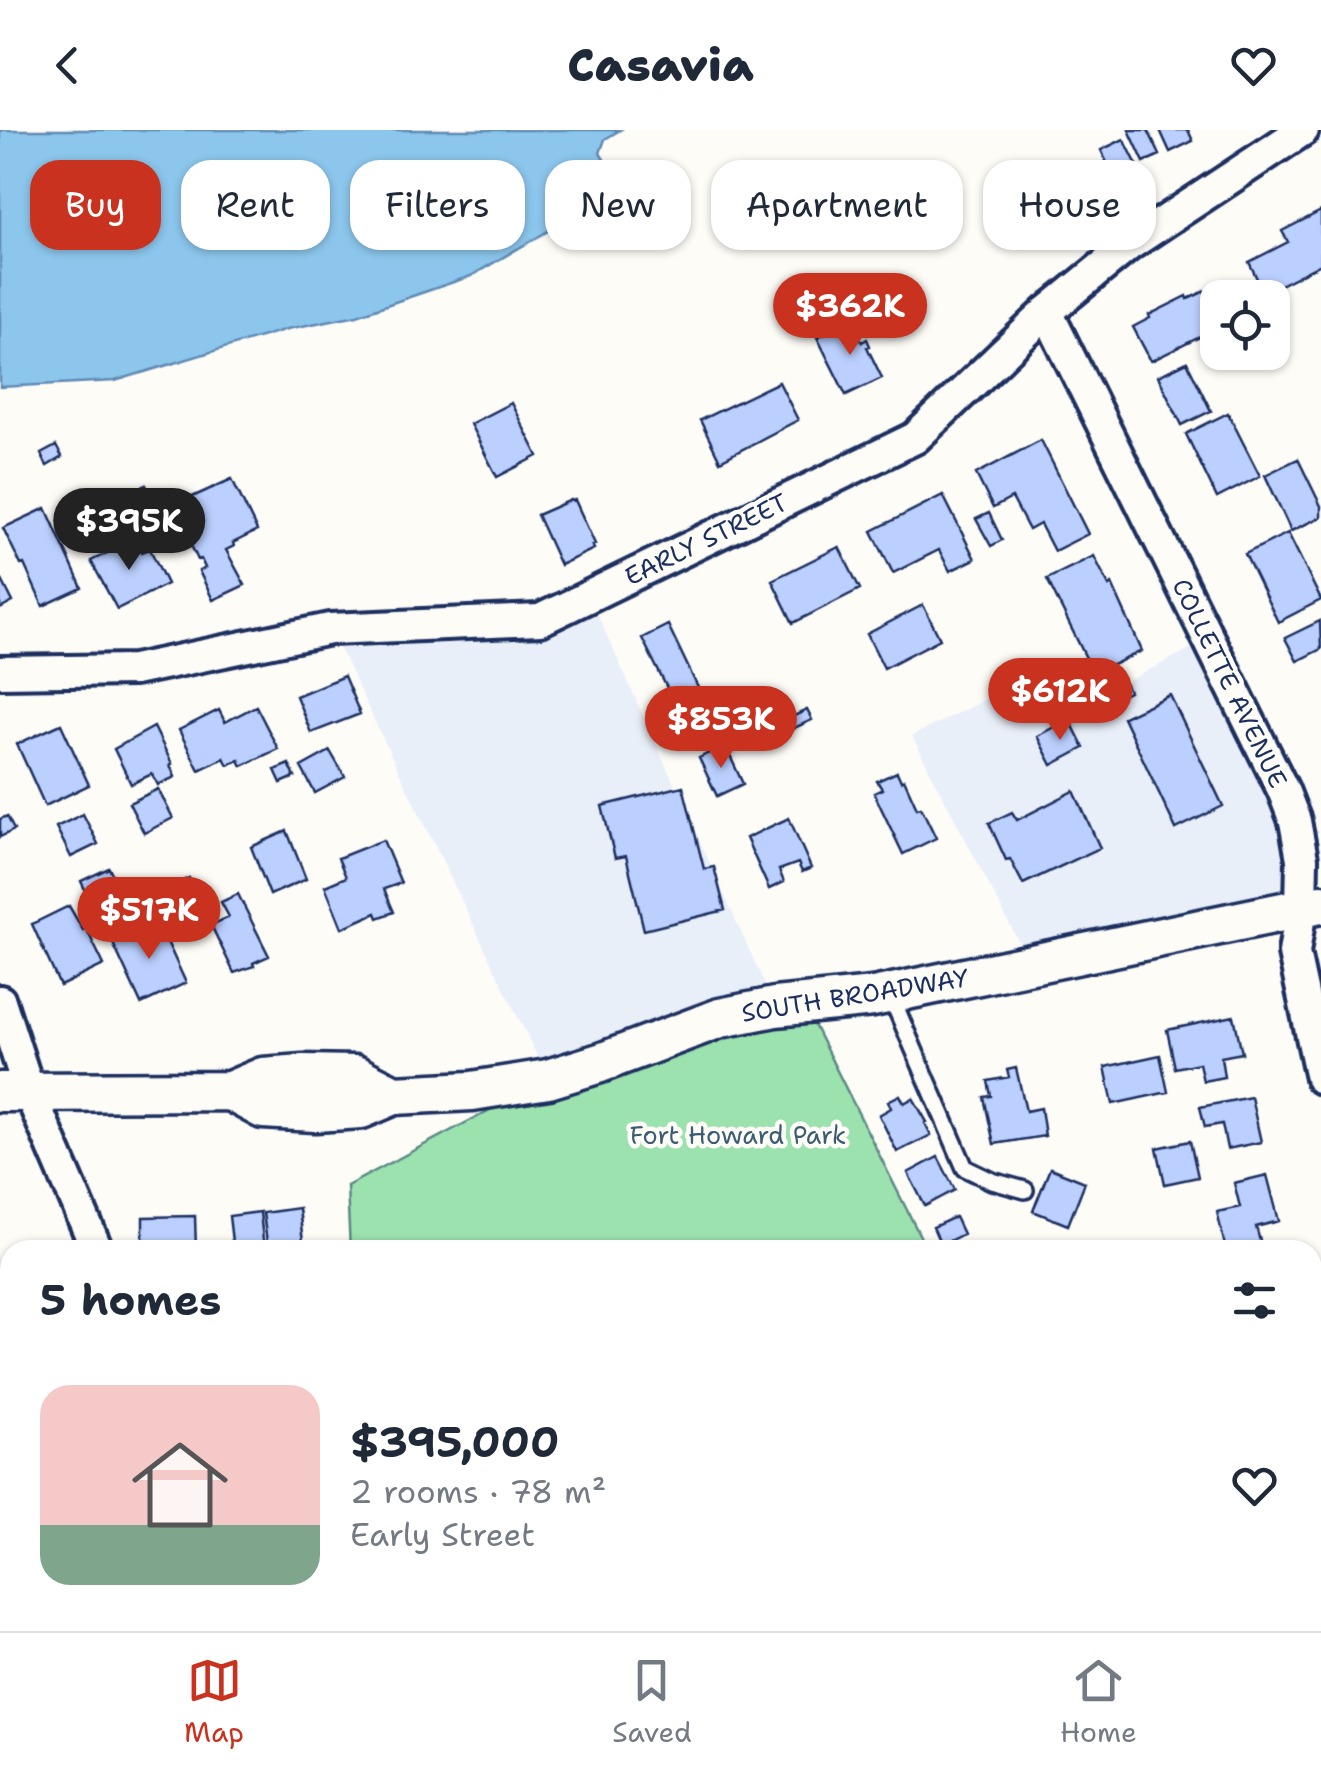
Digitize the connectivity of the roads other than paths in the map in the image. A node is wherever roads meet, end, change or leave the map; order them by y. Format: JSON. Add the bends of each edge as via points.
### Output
{"nodes":[{"id":1,"x":1303,"y":130,"type":"edge"},
{"id":2,"x":1047,"y":312,"type":"junction"},
{"id":3,"x":0,"y":672,"type":"edge"},
{"id":4,"x":1311,"y":906,"type":"edge"},
{"id":5,"x":890,"y":994,"type":"junction"},
{"id":6,"x":0,"y":1001,"type":"edge"},
{"id":7,"x":1321,"y":1078,"type":"edge"},
{"id":8,"x":14,"y":1091,"type":"edge"},
{"id":9,"x":1025,"y":1190,"type":"dead end"},
{"id":10,"x":92,"y":1240,"type":"edge"}],
"edges":[{"from":1,"to":2,"type":"street","name":"EARLY STREET","via":[[1129,245]]},
{"from":2,"to":3,"type":"street","name":"EARLY STREET","via":[[914,438],[540,620],[330,628],[134,670]]},
{"from":2,"to":4,"type":"street","name":"COLLETTE AVENUE","via":[[1283,790]]},
{"from":4,"to":5,"type":"street","name":"SOUTH BROADWAY"},
{"from":4,"to":7,"type":"street","name":"COLLETTE AVENUE","via":[[1294,952]]},
{"from":5,"to":8,"type":"street","name":"SOUTH BROADWAY","via":[[775,1006],[720,1018],[548,1078],[394,1095],[361,1109],[263,1109],[230,1091]]},
{"from":5,"to":9,"type":"lane","via":[[964,1168]]},
{"from":6,"to":8,"type":"street"},
{"from":8,"to":10,"type":"street"}]}
